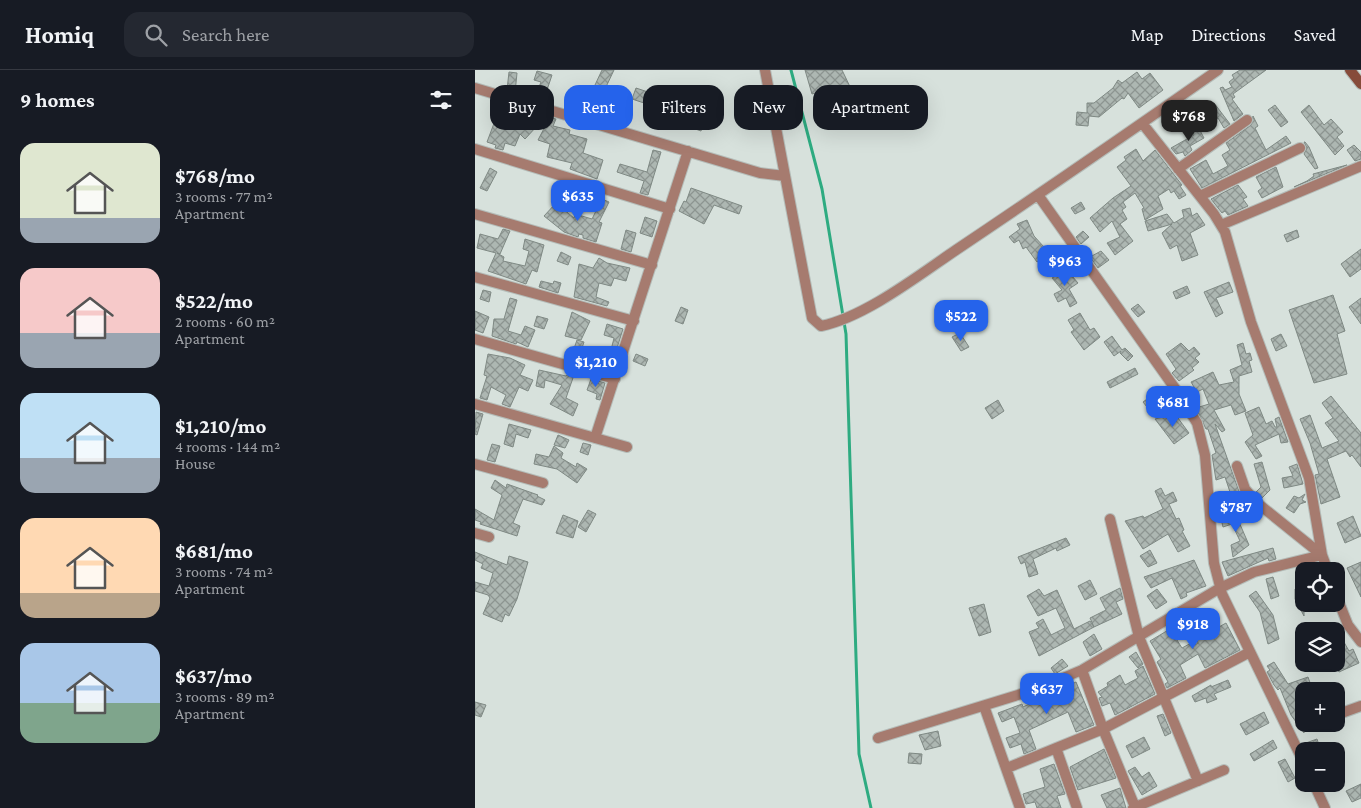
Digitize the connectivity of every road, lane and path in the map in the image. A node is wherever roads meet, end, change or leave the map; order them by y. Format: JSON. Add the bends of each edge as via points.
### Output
{"nodes":[{"id":1,"x":765,"y":70,"type":"edge"},
{"id":2,"x":1218,"y":70,"type":"edge"},
{"id":3,"x":1350,"y":70,"type":"edge"},
{"id":4,"x":1361,"y":84,"type":"edge"},
{"id":5,"x":475,"y":88,"type":"edge"},
{"id":6,"x":1247,"y":120,"type":"dead end"},
{"id":7,"x":1142,"y":123,"type":"junction"},
{"id":8,"x":1300,"y":148,"type":"dead end"},
{"id":9,"x":475,"y":149,"type":"edge"},
{"id":10,"x":688,"y":151,"type":"junction"},
{"id":11,"x":1361,"y":166,"type":"edge"},
{"id":12,"x":1178,"y":169,"type":"junction"},
{"id":13,"x":785,"y":176,"type":"junction"},
{"id":14,"x":1038,"y":196,"type":"junction"},
{"id":15,"x":1200,"y":196,"type":"junction"},
{"id":16,"x":670,"y":209,"type":"junction"},
{"id":17,"x":475,"y":214,"type":"edge"},
{"id":18,"x":1221,"y":225,"type":"junction"},
{"id":19,"x":652,"y":265,"type":"junction"},
{"id":20,"x":475,"y":277,"type":"edge"},
{"id":21,"x":634,"y":321,"type":"junction"},
{"id":22,"x":475,"y":339,"type":"edge"},
{"id":23,"x":615,"y":379,"type":"junction"},
{"id":24,"x":475,"y":404,"type":"edge"},
{"id":25,"x":595,"y":438,"type":"junction"},
{"id":26,"x":627,"y":447,"type":"dead end"},
{"id":27,"x":475,"y":464,"type":"edge"},
{"id":28,"x":1237,"y":466,"type":"dead end"},
{"id":29,"x":543,"y":483,"type":"dead end"},
{"id":30,"x":1110,"y":519,"type":"dead end"},
{"id":31,"x":475,"y":533,"type":"edge"},
{"id":32,"x":489,"y":537,"type":"dead end"},
{"id":33,"x":1322,"y":555,"type":"junction"},
{"id":34,"x":1325,"y":562,"type":"edge"},
{"id":35,"x":1221,"y":588,"type":"junction"},
{"id":36,"x":1343,"y":612,"type":"edge"},
{"id":37,"x":1139,"y":637,"type":"junction"},
{"id":38,"x":1361,"y":642,"type":"edge"},
{"id":39,"x":1250,"y":652,"type":"junction"},
{"id":40,"x":1083,"y":670,"type":"junction"},
{"id":41,"x":1164,"y":698,"type":"junction"},
{"id":42,"x":984,"y":706,"type":"junction"},
{"id":43,"x":1361,"y":706,"type":"edge"},
{"id":44,"x":1345,"y":712,"type":"edge"},
{"id":45,"x":1103,"y":729,"type":"junction"},
{"id":46,"x":877,"y":738,"type":"dead end"},
{"id":47,"x":1295,"y":745,"type":"edge"},
{"id":48,"x":1056,"y":748,"type":"junction"},
{"id":49,"x":1007,"y":768,"type":"junction"},
{"id":50,"x":1225,"y":770,"type":"dead end"},
{"id":51,"x":1198,"y":781,"type":"junction"},
{"id":52,"x":1317,"y":792,"type":"edge"},
{"id":53,"x":1020,"y":808,"type":"edge"},
{"id":54,"x":1077,"y":808,"type":"edge"},
{"id":55,"x":1134,"y":808,"type":"edge"},
{"id":56,"x":1325,"y":808,"type":"edge"}],
"edges":[{"from":1,"to":13,"type":"street"},
{"from":2,"to":7,"type":"street"},
{"from":3,"to":4,"type":"main road"},
{"from":5,"to":10,"type":"street"},
{"from":6,"to":12,"type":"street"},
{"from":7,"to":12,"type":"street"},
{"from":7,"to":14,"type":"street"},
{"from":8,"to":15,"type":"street"},
{"from":9,"to":16,"type":"street"},
{"from":10,"to":13,"type":"street"},
{"from":10,"to":16,"type":"street"},
{"from":11,"to":18,"type":"street"},
{"from":12,"to":15,"type":"street"},
{"from":13,"to":14,"type":"street","via":[[812,318],[821,326],[868,307]]},
{"from":14,"to":35,"type":"street","via":[[1197,423],[1205,456],[1214,562]]},
{"from":15,"to":18,"type":"street"},
{"from":16,"to":19,"type":"street"},
{"from":17,"to":19,"type":"street"},
{"from":18,"to":33,"type":"street","via":[[1251,322],[1309,478]]},
{"from":19,"to":21,"type":"street"},
{"from":20,"to":21,"type":"street"},
{"from":21,"to":23,"type":"street"},
{"from":22,"to":23,"type":"street"},
{"from":23,"to":25,"type":"street"},
{"from":24,"to":25,"type":"street"},
{"from":25,"to":26,"type":"street"},
{"from":27,"to":29,"type":"street"},
{"from":28,"to":33,"type":"street","via":[[1245,489],[1256,502]]},
{"from":30,"to":37,"type":"street"},
{"from":31,"to":32,"type":"street"},
{"from":33,"to":34,"type":"street"},
{"from":33,"to":35,"type":"street","via":[[1254,572]]},
{"from":35,"to":37,"type":"street"},
{"from":35,"to":39,"type":"street"},
{"from":36,"to":38,"type":"street"},
{"from":37,"to":40,"type":"street"},
{"from":37,"to":41,"type":"street"},
{"from":39,"to":41,"type":"street"},
{"from":39,"to":47,"type":"street"},
{"from":40,"to":42,"type":"street"},
{"from":40,"to":45,"type":"street"},
{"from":41,"to":45,"type":"street"},
{"from":41,"to":51,"type":"street"},
{"from":42,"to":46,"type":"street"},
{"from":42,"to":49,"type":"street"},
{"from":43,"to":44,"type":"street"},
{"from":45,"to":48,"type":"street"},
{"from":45,"to":55,"type":"street"},
{"from":48,"to":49,"type":"street"},
{"from":48,"to":54,"type":"street"},
{"from":49,"to":53,"type":"street"},
{"from":50,"to":51,"type":"street"},
{"from":51,"to":55,"type":"street"},
{"from":52,"to":56,"type":"street"}]}
